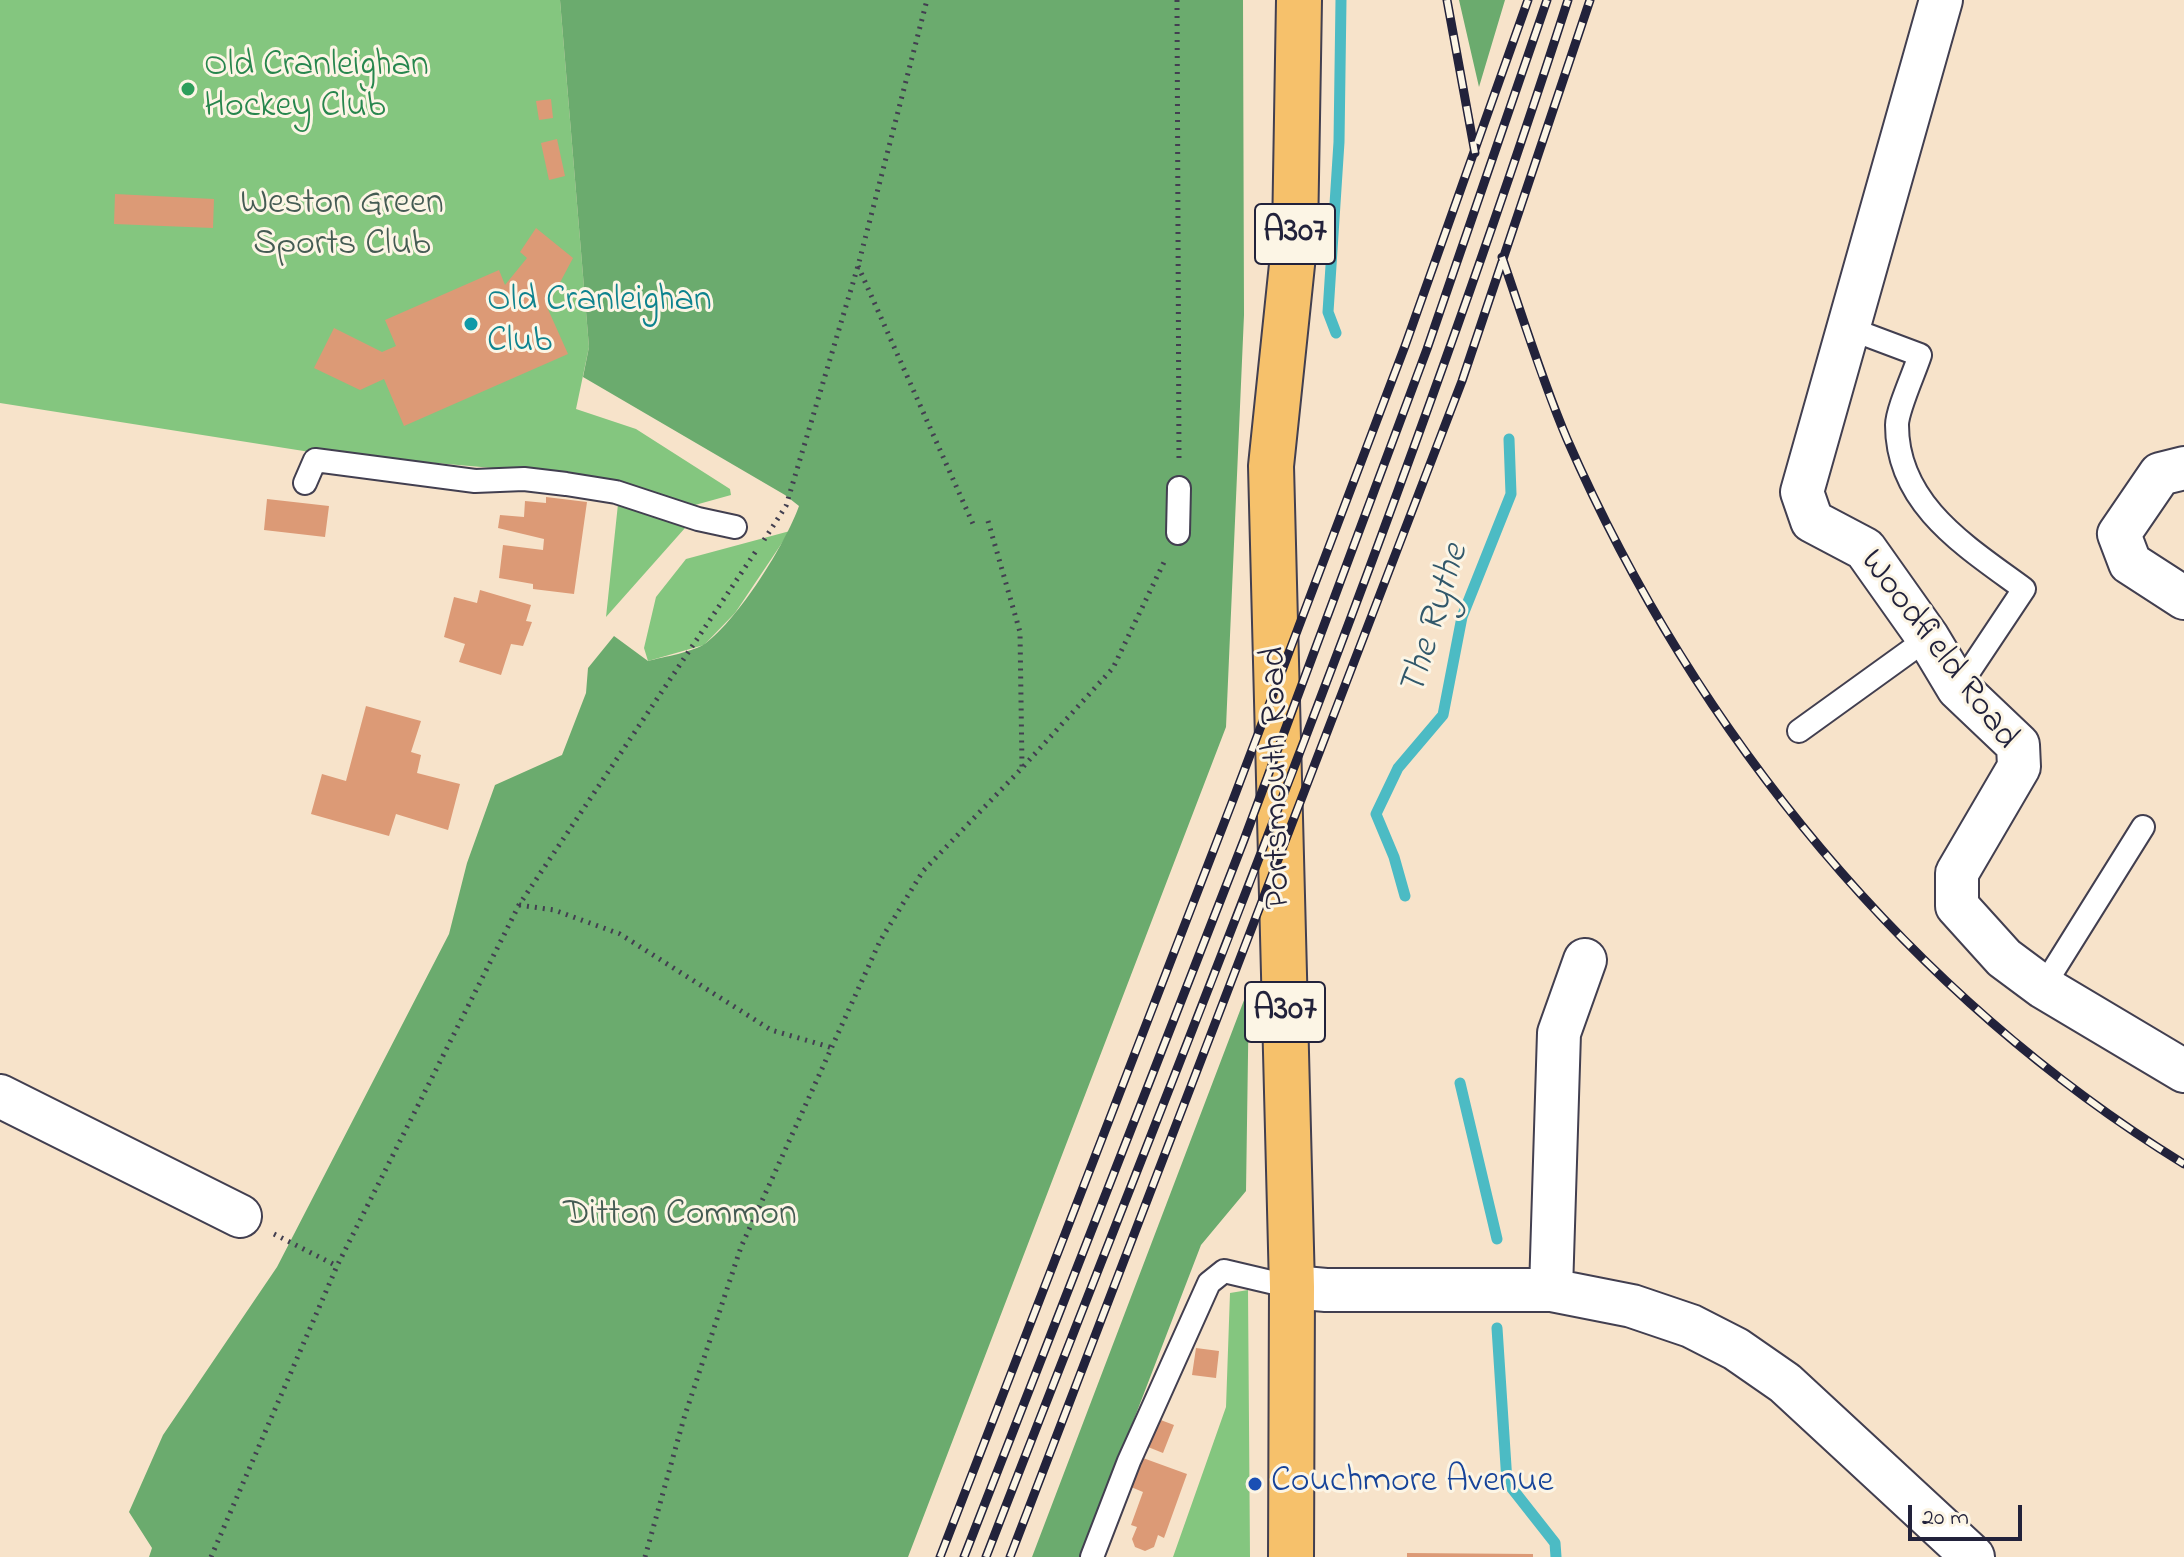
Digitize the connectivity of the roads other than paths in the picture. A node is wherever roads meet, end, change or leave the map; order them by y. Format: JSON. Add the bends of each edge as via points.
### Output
{"nodes":[{"id":1,"x":1299,"y":0,"type":"edge"},
{"id":2,"x":1941,"y":0,"type":"edge"},
{"id":3,"x":1848,"y":328,"type":"junction"},
{"id":4,"x":2184,"y":468,"type":"edge"},
{"id":5,"x":305,"y":483,"type":"dead end"},
{"id":6,"x":1179,"y":488,"type":"road end"},
{"id":7,"x":735,"y":527,"type":"dead end"},
{"id":8,"x":1178,"y":533,"type":"road end"},
{"id":9,"x":2184,"y":598,"type":"edge"},
{"id":10,"x":1928,"y":638,"type":"junction"},
{"id":11,"x":1958,"y":688,"type":"junction"},
{"id":12,"x":1799,"y":731,"type":"dead end"},
{"id":13,"x":2143,"y":827,"type":"dead end"},
{"id":14,"x":1585,"y":960,"type":"dead end"},
{"id":15,"x":2043,"y":987,"type":"junction"},
{"id":16,"x":2184,"y":1071,"type":"edge"},
{"id":17,"x":0,"y":1096,"type":"edge"},
{"id":18,"x":240,"y":1216,"type":"dead end"},
{"id":19,"x":1327,"y":1288,"type":"junction"},
{"id":20,"x":1551,"y":1290,"type":"junction"},
{"id":21,"x":1092,"y":1557,"type":"edge"},
{"id":22,"x":1291,"y":1557,"type":"edge"},
{"id":23,"x":1973,"y":1557,"type":"edge"}],
"edges":[{"from":1,"to":19,"type":"main road","name":"Portsmouth Road","number":"A307","via":[[1295,236],[1271,466]]},
{"from":2,"to":3,"type":"street","name":"Woodfield Road"},
{"from":3,"to":10,"type":"street","name":"Woodfield Road","via":[[1802,492],[1812,521],[1865,549]]},
{"from":3,"to":11,"type":"lane","via":[[1920,355],[1896,423],[1904,467],[1921,502],[1954,538],[2024,589]]},
{"from":4,"to":9,"type":"street","via":[[2160,474],[2119,534],[2130,563]]},
{"from":5,"to":7,"type":"lane","via":[[315,460],[475,481],[524,479],[616,492]]},
{"from":6,"to":8,"type":"lane"},
{"from":10,"to":11,"type":"street","name":"Woodfield Road"},
{"from":10,"to":12,"type":"lane"},
{"from":11,"to":15,"type":"street","name":"Woodfield Road","via":[[2018,745],[2019,767],[1957,873],[1957,906],[2004,958]]},
{"from":13,"to":15,"type":"lane"},
{"from":14,"to":20,"type":"street","via":[[1559,1033]]},
{"from":15,"to":16,"type":"street","name":"Woodfield Road"},
{"from":17,"to":18,"type":"street"},
{"from":19,"to":20,"type":"street"},
{"from":19,"to":21,"type":"lane","via":[[1224,1271],[1209,1283]]},
{"from":19,"to":22,"type":"main road","name":"Portsmouth Road","number":"A307"},
{"from":20,"to":23,"type":"street","via":[[1632,1306],[1691,1326],[1736,1349],[1785,1383]]}]}
